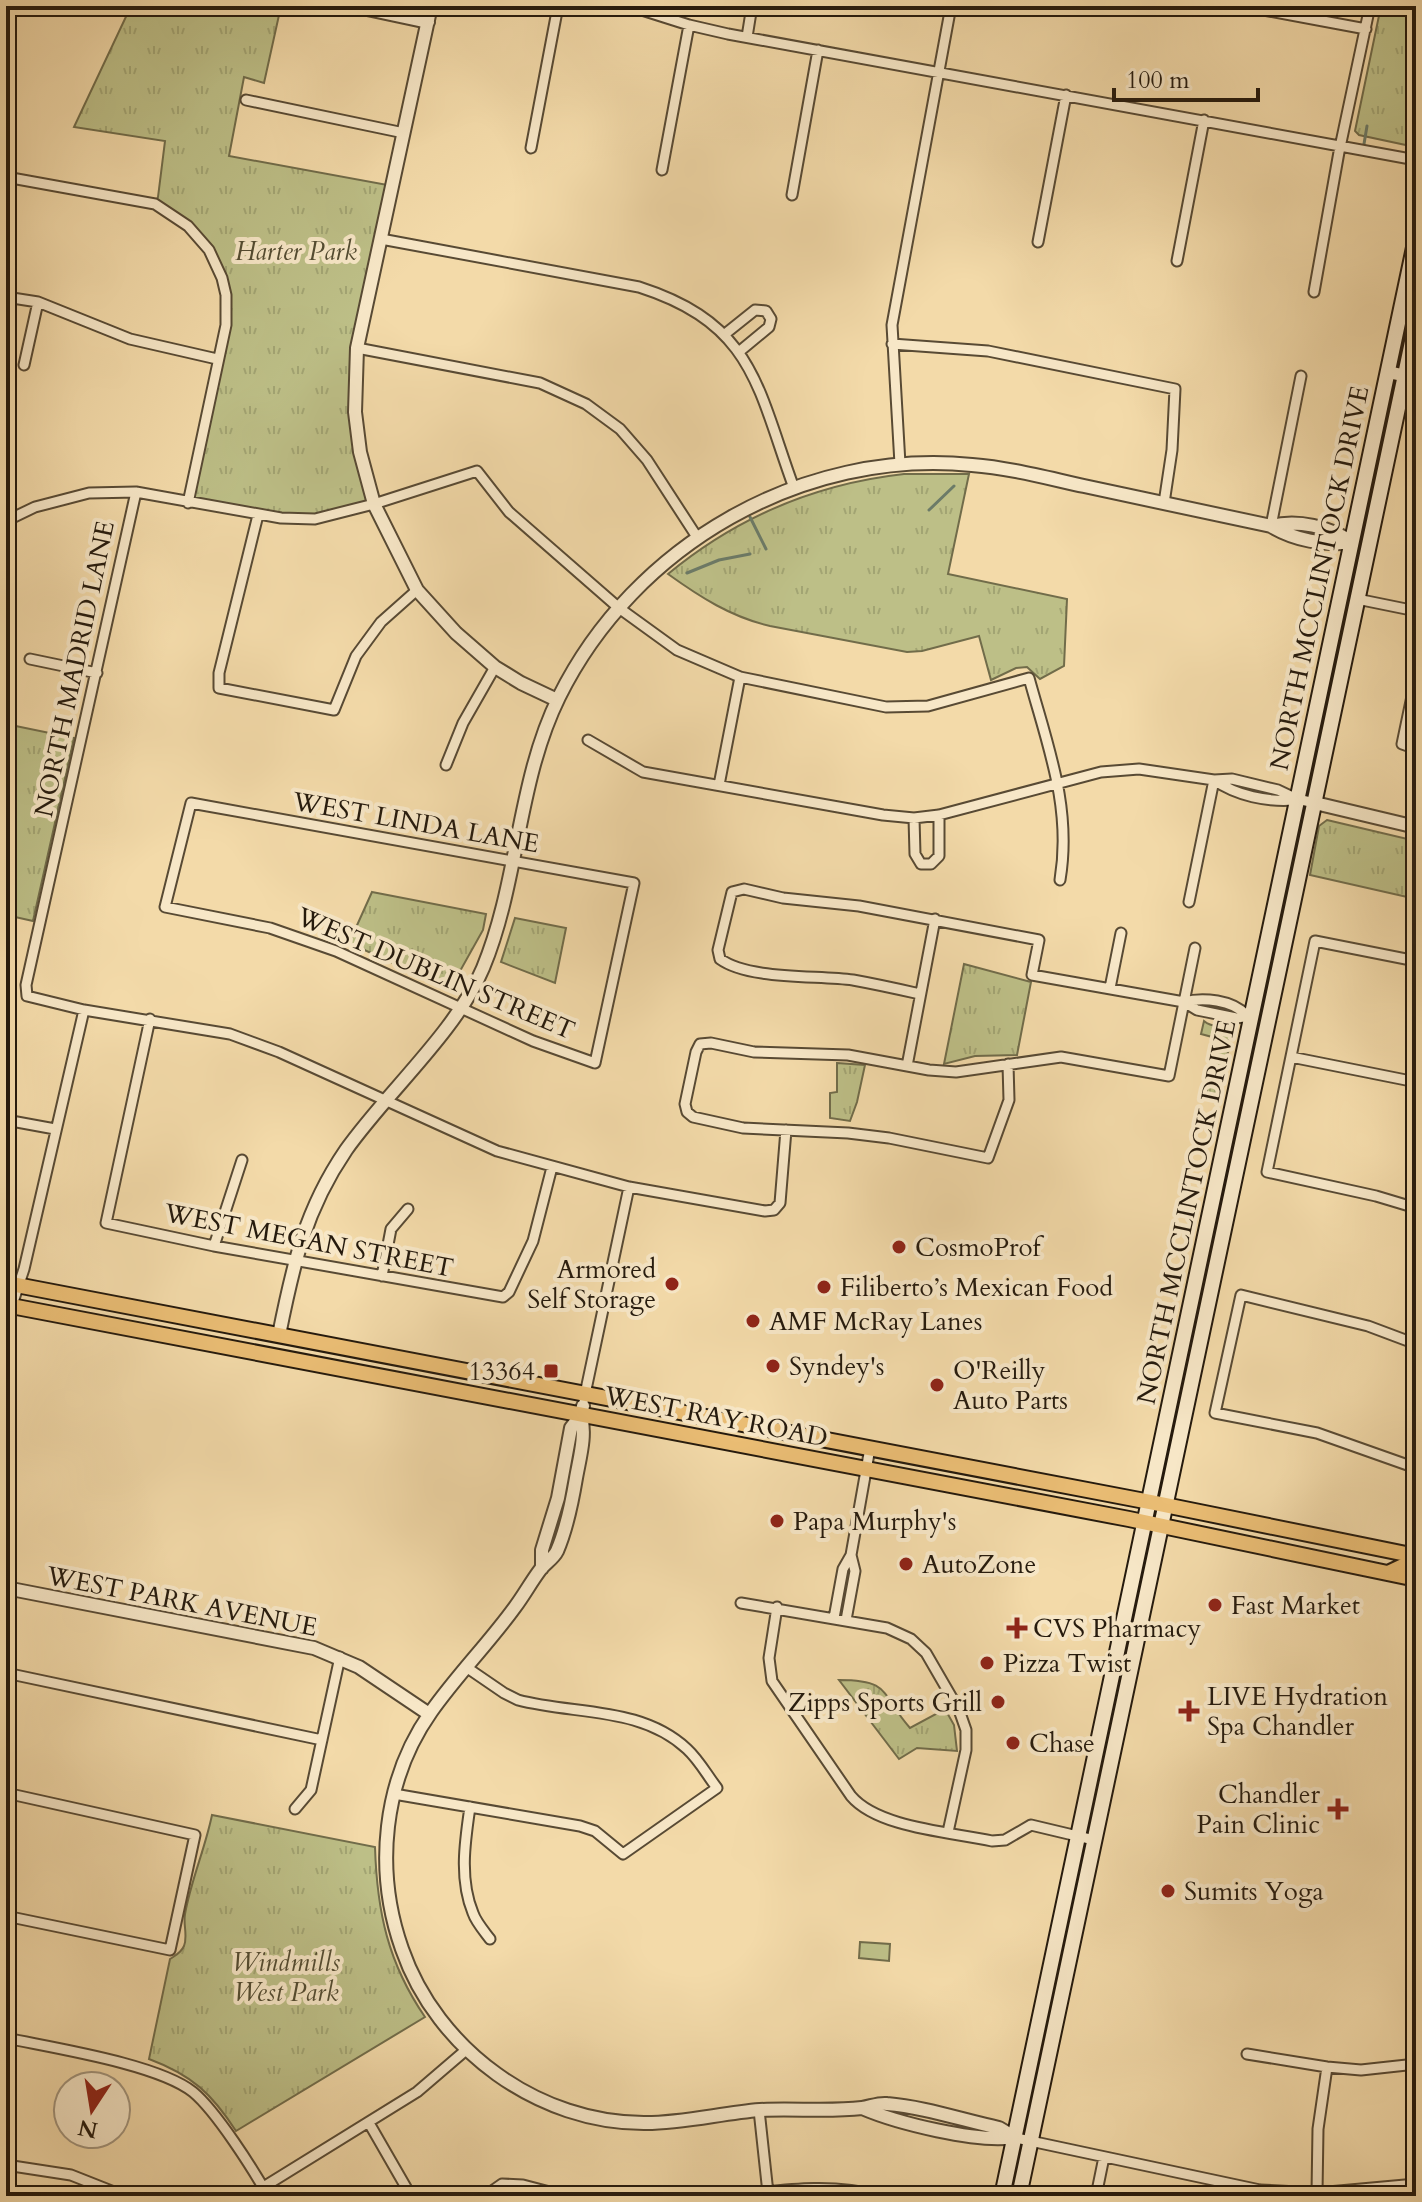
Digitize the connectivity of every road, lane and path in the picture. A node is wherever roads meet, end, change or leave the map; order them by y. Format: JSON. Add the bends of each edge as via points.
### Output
{"nodes":[{"id":1,"x":353,"y":6,"type":"edge"},
{"id":2,"x":431,"y":6,"type":"edge"},
{"id":3,"x":558,"y":6,"type":"edge"},
{"id":4,"x":629,"y":6,"type":"edge"},
{"id":5,"x":752,"y":6,"type":"edge"},
{"id":6,"x":951,"y":6,"type":"edge"},
{"id":7,"x":1242,"y":6,"type":"edge"},
{"id":8,"x":1370,"y":6,"type":"edge"},
{"id":9,"x":428,"y":22,"type":"junction"},
{"id":10,"x":689,"y":25,"type":"junction"},
{"id":11,"x":1366,"y":29,"type":"junction"},
{"id":12,"x":747,"y":37,"type":"junction"},
{"id":13,"x":818,"y":50,"type":"junction"},
{"id":14,"x":939,"y":72,"type":"junction"},
{"id":15,"x":1066,"y":95,"type":"junction"},
{"id":16,"x":246,"y":100,"type":"dead end"},
{"id":17,"x":1204,"y":120,"type":"junction"},
{"id":18,"x":404,"y":133,"type":"junction"},
{"id":19,"x":1340,"y":145,"type":"junction"},
{"id":20,"x":531,"y":148,"type":"dead end"},
{"id":21,"x":1416,"y":160,"type":"edge"},
{"id":22,"x":662,"y":170,"type":"dead end"},
{"id":23,"x":6,"y":177,"type":"edge"},
{"id":24,"x":792,"y":195,"type":"dead end"},
{"id":25,"x":1416,"y":238,"type":"edge"},
{"id":26,"x":381,"y":239,"type":"junction"},
{"id":27,"x":1038,"y":242,"type":"dead end"},
{"id":28,"x":1177,"y":261,"type":"dead end"},
{"id":29,"x":1314,"y":292,"type":"dead end"},
{"id":30,"x":6,"y":297,"type":"edge"},
{"id":31,"x":38,"y":302,"type":"junction"},
{"id":32,"x":1416,"y":323,"type":"edge"},
{"id":33,"x":725,"y":334,"type":"junction"},
{"id":34,"x":892,"y":344,"type":"junction"},
{"id":35,"x":357,"y":348,"type":"junction"},
{"id":36,"x":740,"y":351,"type":"junction"},
{"id":37,"x":217,"y":359,"type":"junction"},
{"id":38,"x":24,"y":365,"type":"dead end"},
{"id":39,"x":1388,"y":372,"type":"junction"},
{"id":40,"x":1301,"y":376,"type":"dead end"},
{"id":41,"x":1410,"y":377,"type":"edge"},
{"id":42,"x":900,"y":464,"type":"junction"},
{"id":43,"x":794,"y":488,"type":"junction"},
{"id":44,"x":136,"y":492,"type":"junction"},
{"id":45,"x":188,"y":503,"type":"junction"},
{"id":46,"x":1164,"y":503,"type":"junction"},
{"id":47,"x":374,"y":504,"type":"junction"},
{"id":48,"x":258,"y":515,"type":"junction"},
{"id":49,"x":6,"y":521,"type":"edge"},
{"id":50,"x":1271,"y":526,"type":"junction"},
{"id":51,"x":697,"y":537,"type":"junction"},
{"id":52,"x":1352,"y":542,"type":"junction"},
{"id":53,"x":417,"y":590,"type":"junction"},
{"id":54,"x":1357,"y":599,"type":"junction"},
{"id":55,"x":619,"y":608,"type":"junction"},
{"id":56,"x":1416,"y":611,"type":"edge"},
{"id":57,"x":30,"y":659,"type":"dead end"},
{"id":58,"x":495,"y":667,"type":"junction"},
{"id":59,"x":97,"y":673,"type":"junction"},
{"id":60,"x":740,"y":677,"type":"junction"},
{"id":61,"x":1416,"y":677,"type":"edge"},
{"id":62,"x":557,"y":700,"type":"junction"},
{"id":63,"x":588,"y":740,"type":"dead end"},
{"id":64,"x":1416,"y":749,"type":"edge"},
{"id":65,"x":446,"y":765,"type":"dead end"},
{"id":66,"x":1214,"y":780,"type":"junction"},
{"id":67,"x":1059,"y":783,"type":"junction"},
{"id":68,"x":719,"y":785,"type":"junction"},
{"id":69,"x":1297,"y":799,"type":"junction"},
{"id":70,"x":1315,"y":803,"type":"junction"},
{"id":71,"x":939,"y":815,"type":"junction"},
{"id":72,"x":914,"y":818,"type":"junction"},
{"id":73,"x":1416,"y":827,"type":"edge"},
{"id":74,"x":513,"y":863,"type":"junction"},
{"id":75,"x":1060,"y":880,"type":"dead end"},
{"id":76,"x":1189,"y":902,"type":"dead end"},
{"id":77,"x":165,"y":907,"type":"joint"},
{"id":78,"x":935,"y":919,"type":"junction"},
{"id":79,"x":1121,"y":933,"type":"dead end"},
{"id":80,"x":1195,"y":948,"type":"dead end"},
{"id":81,"x":1416,"y":961,"type":"edge"},
{"id":82,"x":1110,"y":988,"type":"junction"},
{"id":83,"x":920,"y":994,"type":"junction"},
{"id":84,"x":1184,"y":1002,"type":"junction"},
{"id":85,"x":460,"y":1009,"type":"junction"},
{"id":86,"x":84,"y":1010,"type":"junction"},
{"id":87,"x":1249,"y":1015,"type":"junction"},
{"id":88,"x":150,"y":1019,"type":"junction"},
{"id":89,"x":1291,"y":1057,"type":"junction"},
{"id":90,"x":595,"y":1063,"type":"joint"},
{"id":91,"x":1008,"y":1064,"type":"junction"},
{"id":92,"x":907,"y":1066,"type":"junction"},
{"id":93,"x":1416,"y":1082,"type":"edge"},
{"id":94,"x":388,"y":1099,"type":"junction"},
{"id":95,"x":6,"y":1120,"type":"edge"},
{"id":96,"x":55,"y":1129,"type":"junction"},
{"id":97,"x":786,"y":1130,"type":"junction"},
{"id":98,"x":242,"y":1160,"type":"dead end"},
{"id":99,"x":552,"y":1167,"type":"junction"},
{"id":100,"x":629,"y":1187,"type":"junction"},
{"id":101,"x":1416,"y":1208,"type":"edge"},
{"id":102,"x":408,"y":1209,"type":"dead end"},
{"id":103,"x":214,"y":1246,"type":"junction"},
{"id":104,"x":294,"y":1261,"type":"junction"},
{"id":105,"x":382,"y":1276,"type":"junction"},
{"id":106,"x":12,"y":1284,"type":"edge"},
{"id":107,"x":9,"y":1305,"type":"edge"},
{"id":108,"x":6,"y":1323,"type":"edge"},
{"id":109,"x":279,"y":1335,"type":"junction"},
{"id":110,"x":1416,"y":1344,"type":"edge"},
{"id":111,"x":583,"y":1405,"type":"junction"},
{"id":112,"x":870,"y":1448,"type":"junction"},
{"id":113,"x":1416,"y":1468,"type":"edge"},
{"id":114,"x":866,"y":1469,"type":"junction"},
{"id":115,"x":1150,"y":1502,"type":"junction"},
{"id":116,"x":1166,"y":1505,"type":"junction"},
{"id":117,"x":1146,"y":1523,"type":"junction"},
{"id":118,"x":1161,"y":1526,"type":"junction"},
{"id":119,"x":851,"y":1555,"type":"junction"},
{"id":120,"x":1416,"y":1556,"type":"edge"},
{"id":121,"x":1416,"y":1567,"type":"edge"},
{"id":122,"x":1388,"y":1573,"type":"junction"},
{"id":123,"x":1416,"y":1579,"type":"edge"},
{"id":124,"x":6,"y":1588,"type":"edge"},
{"id":125,"x":741,"y":1603,"type":"dead end"},
{"id":126,"x":777,"y":1607,"type":"junction"},
{"id":127,"x":834,"y":1618,"type":"junction"},
{"id":128,"x":846,"y":1620,"type":"junction"},
{"id":129,"x":340,"y":1657,"type":"junction"},
{"id":130,"x":466,"y":1667,"type":"junction"},
{"id":131,"x":6,"y":1673,"type":"edge"},
{"id":132,"x":429,"y":1714,"type":"junction"},
{"id":133,"x":322,"y":1740,"type":"junction"},
{"id":134,"x":6,"y":1793,"type":"edge"},
{"id":135,"x":394,"y":1794,"type":"junction"},
{"id":136,"x":470,"y":1807,"type":"junction"},
{"id":137,"x":295,"y":1809,"type":"dead end"},
{"id":138,"x":948,"y":1832,"type":"junction"},
{"id":139,"x":1078,"y":1836,"type":"junction"},
{"id":140,"x":1094,"y":1840,"type":"junction"},
{"id":141,"x":6,"y":1916,"type":"edge"},
{"id":142,"x":490,"y":1939,"type":"dead end"},
{"id":143,"x":6,"y":2038,"type":"edge"},
{"id":144,"x":466,"y":2050,"type":"junction"},
{"id":145,"x":1247,"y":2054,"type":"dead end"},
{"id":146,"x":1416,"y":2064,"type":"edge"},
{"id":147,"x":1327,"y":2067,"type":"junction"},
{"id":148,"x":759,"y":2110,"type":"junction"},
{"id":149,"x":369,"y":2123,"type":"junction"},
{"id":150,"x":1022,"y":2139,"type":"junction"},
{"id":151,"x":1104,"y":2157,"type":"junction"},
{"id":152,"x":6,"y":2165,"type":"edge"},
{"id":153,"x":1416,"y":2184,"type":"edge"},
{"id":154,"x":266,"y":2192,"type":"edge"},
{"id":155,"x":768,"y":2193,"type":"edge"},
{"id":156,"x":1317,"y":2193,"type":"junction"},
{"id":157,"x":119,"y":2196,"type":"edge"},
{"id":158,"x":249,"y":2196,"type":"edge"},
{"id":159,"x":411,"y":2196,"type":"edge"},
{"id":160,"x":485,"y":2196,"type":"edge"},
{"id":161,"x":565,"y":2196,"type":"edge"},
{"id":162,"x":727,"y":2196,"type":"edge"},
{"id":163,"x":879,"y":2196,"type":"edge"},
{"id":164,"x":1002,"y":2196,"type":"edge"},
{"id":165,"x":1019,"y":2196,"type":"edge"},
{"id":166,"x":1096,"y":2196,"type":"edge"}],
"edges":[{"from":1,"to":9,"type":"street"},
{"from":2,"to":9,"type":"street"},
{"from":3,"to":20,"type":"street"},
{"from":4,"to":10,"type":"street"},
{"from":5,"to":12,"type":"street"},
{"from":6,"to":14,"type":"street"},
{"from":7,"to":11,"type":"street"},
{"from":8,"to":11,"type":"street"},
{"from":9,"to":18,"type":"street"},
{"from":10,"to":12,"type":"street"},
{"from":10,"to":22,"type":"street"},
{"from":11,"to":19,"type":"street"},
{"from":12,"to":13,"type":"street"},
{"from":13,"to":14,"type":"street"},
{"from":13,"to":24,"type":"street"},
{"from":14,"to":15,"type":"street"},
{"from":14,"to":34,"type":"street","via":[[894,306]]},
{"from":15,"to":17,"type":"street"},
{"from":15,"to":27,"type":"street"},
{"from":16,"to":18,"type":"street"},
{"from":17,"to":19,"type":"street"},
{"from":17,"to":28,"type":"street"},
{"from":18,"to":26,"type":"street"},
{"from":19,"to":21,"type":"street"},
{"from":19,"to":29,"type":"street"},
{"from":23,"to":37,"type":"street","via":[[155,204],[188,226],[209,250],[226,295],[226,325]]},
{"from":25,"to":39,"type":"main road","name":"NORTH MCCLINTOCK DRIVE"},
{"from":26,"to":33,"type":"street","via":[[639,287],[707,317]]},
{"from":26,"to":35,"type":"street"},
{"from":30,"to":31,"type":"street"},
{"from":31,"to":37,"type":"street","via":[[130,339]]},
{"from":31,"to":38,"type":"street"},
{"from":32,"to":41,"type":"main road","name":"NORTH MCCLINTOCK DRIVE"},
{"from":33,"to":36,"type":"street"},
{"from":33,"to":36,"type":"street","via":[[755,310],[766,311],[769,327]]},
{"from":34,"to":42,"type":"street"},
{"from":34,"to":46,"type":"street","via":[[988,351],[1175,389]]},
{"from":35,"to":47,"type":"street","via":[[355,412]]},
{"from":35,"to":51,"type":"street","via":[[540,383],[586,404],[620,429],[647,460]]},
{"from":36,"to":43,"type":"street"},
{"from":37,"to":45,"type":"street"},
{"from":39,"to":41,"type":"street"},
{"from":39,"to":52,"type":"main road","name":"NORTH MCCLINTOCK DRIVE"},
{"from":40,"to":50,"type":"street"},
{"from":41,"to":54,"type":"main road","name":"NORTH MCCLINTOCK DRIVE"},
{"from":42,"to":43,"type":"street"},
{"from":42,"to":46,"type":"street","via":[[988,467]]},
{"from":43,"to":51,"type":"street"},
{"from":44,"to":45,"type":"street"},
{"from":44,"to":49,"type":"street","via":[[89,493]]},
{"from":44,"to":59,"type":"street","name":"NORTH MADRID LANE"},
{"from":45,"to":48,"type":"street"},
{"from":46,"to":50,"type":"street"},
{"from":47,"to":48,"type":"street","via":[[315,519]]},
{"from":47,"to":53,"type":"street"},
{"from":47,"to":55,"type":"street","via":[[477,471],[509,512]]},
{"from":48,"to":53,"type":"street","via":[[219,688],[334,710],[356,656],[381,622]]},
{"from":50,"to":52,"type":"street","via":[[1334,545]]},
{"from":51,"to":55,"type":"street","via":[[659,566]]},
{"from":52,"to":69,"type":"main road","name":"NORTH MCCLINTOCK DRIVE"},
{"from":53,"to":58,"type":"street"},
{"from":54,"to":56,"type":"street"},
{"from":54,"to":70,"type":"main road","name":"NORTH MCCLINTOCK DRIVE"},
{"from":55,"to":60,"type":"street","via":[[677,650]]},
{"from":55,"to":62,"type":"street","via":[[580,658]]},
{"from":57,"to":59,"type":"street"},
{"from":58,"to":62,"type":"street"},
{"from":58,"to":65,"type":"street"},
{"from":59,"to":86,"type":"street","name":"NORTH MADRID LANE","via":[[26,985],[27,996]]},
{"from":60,"to":67,"type":"street","via":[[886,707],[928,706],[1029,678]]},
{"from":60,"to":68,"type":"street"},
{"from":61,"to":64,"type":"street","via":[[1402,744]]},
{"from":62,"to":74,"type":"street","via":[[530,777]]},
{"from":63,"to":68,"type":"street","via":[[643,772]]},
{"from":66,"to":67,"type":"street","via":[[1127,769]]},
{"from":66,"to":69,"type":"street","via":[[1229,791],[1276,801]]},
{"from":66,"to":76,"type":"street"},
{"from":67,"to":71,"type":"street"},
{"from":67,"to":75,"type":"street","via":[[1065,829]]},
{"from":68,"to":72,"type":"street"},
{"from":69,"to":70,"type":"street"},
{"from":69,"to":87,"type":"main road","name":"NORTH MCCLINTOCK DRIVE"},
{"from":70,"to":73,"type":"street"},
{"from":70,"to":116,"type":"main road","name":"NORTH MCCLINTOCK DRIVE"},
{"from":71,"to":72,"type":"street"},
{"from":71,"to":72,"type":"street","via":[[939,856],[931,864],[921,864],[915,854]]},
{"from":74,"to":77,"type":"street","name":"WEST LINDA LANE","via":[[191,803]]},
{"from":74,"to":85,"type":"street","via":[[482,971]]},
{"from":74,"to":90,"type":"street","name":"WEST LINDA LANE","via":[[634,883]]},
{"from":77,"to":85,"type":"street","name":"WEST DUBLIN STREET","via":[[270,928],[336,951]]},
{"from":78,"to":82,"type":"street","via":[[1039,940],[1032,975]]},
{"from":78,"to":83,"type":"street"},
{"from":78,"to":83,"type":"street","via":[[744,889],[732,892],[718,950],[728,965]]},
{"from":79,"to":82,"type":"street"},
{"from":80,"to":84,"type":"street"},
{"from":81,"to":89,"type":"street","via":[[1315,941]]},
{"from":82,"to":84,"type":"street"},
{"from":83,"to":92,"type":"street"},
{"from":84,"to":87,"type":"street","via":[[1236,1018]]},
{"from":84,"to":91,"type":"street","via":[[1169,1076],[1061,1057]]},
{"from":85,"to":90,"type":"street","name":"WEST DUBLIN STREET"},
{"from":85,"to":94,"type":"street"},
{"from":86,"to":88,"type":"street"},
{"from":86,"to":96,"type":"street"},
{"from":87,"to":115,"type":"main road","name":"NORTH MCCLINTOCK DRIVE"},
{"from":88,"to":94,"type":"street","via":[[230,1034]]},
{"from":88,"to":103,"type":"street","name":"WEST MEGAN STREET","via":[[106,1223]]},
{"from":89,"to":93,"type":"street"},
{"from":89,"to":101,"type":"street","via":[[1267,1172]]},
{"from":91,"to":92,"type":"street","via":[[956,1072]]},
{"from":91,"to":97,"type":"street","via":[[1009,1100],[988,1158],[889,1138]]},
{"from":92,"to":97,"type":"street","via":[[848,1055],[700,1044],[687,1112],[743,1128]]},
{"from":94,"to":99,"type":"street","via":[[497,1151]]},
{"from":94,"to":104,"type":"street","via":[[346,1150],[315,1202]]},
{"from":95,"to":96,"type":"street"},
{"from":96,"to":106,"type":"street","via":[[24,1269]]},
{"from":97,"to":100,"type":"street","via":[[783,1185],[774,1210]]},
{"from":98,"to":103,"type":"street"},
{"from":99,"to":100,"type":"street"},
{"from":99,"to":105,"type":"street","name":"WEST MEGAN STREET","via":[[533,1241],[503,1297]]},
{"from":100,"to":111,"type":"street"},
{"from":102,"to":105,"type":"street","via":[[391,1229]]},
{"from":103,"to":104,"type":"street","name":"WEST MEGAN STREET"},
{"from":104,"to":105,"type":"street","name":"WEST MEGAN STREET"},
{"from":104,"to":109,"type":"street"},
{"from":106,"to":107,"type":"street"},
{"from":106,"to":109,"type":"main road","name":"WEST RAY ROAD"},
{"from":107,"to":108,"type":"street"},
{"from":107,"to":111,"type":"main road","name":"WEST RAY ROAD"},
{"from":109,"to":111,"type":"main road","name":"WEST RAY ROAD"},
{"from":110,"to":113,"type":"street","via":[[1368,1326],[1241,1295],[1215,1413],[1317,1433]]},
{"from":111,"to":112,"type":"main road","name":"WEST RAY ROAD"},
{"from":111,"to":114,"type":"main road","name":"WEST RAY ROAD"},
{"from":111,"to":130,"type":"street","via":[[571,1428],[542,1568]]},
{"from":112,"to":114,"type":"street"},
{"from":112,"to":115,"type":"main road","name":"WEST RAY ROAD"},
{"from":114,"to":117,"type":"main road","name":"WEST RAY ROAD"},
{"from":114,"to":119,"type":"street"},
{"from":115,"to":116,"type":"main road","name":"WEST RAY ROAD"},
{"from":115,"to":117,"type":"main road","name":"NORTH MCCLINTOCK DRIVE"},
{"from":116,"to":118,"type":"main road","name":"NORTH MCCLINTOCK DRIVE"},
{"from":116,"to":120,"type":"main road","name":"WEST RAY ROAD"},
{"from":117,"to":118,"type":"main road","name":"WEST RAY ROAD"},
{"from":117,"to":139,"type":"main road","name":"NORTH MCCLINTOCK DRIVE"},
{"from":118,"to":122,"type":"main road","name":"WEST RAY ROAD"},
{"from":118,"to":140,"type":"main road","name":"NORTH MCCLINTOCK DRIVE"},
{"from":119,"to":127,"type":"street","via":[[843,1569]]},
{"from":119,"to":128,"type":"street","via":[[855,1571]]},
{"from":121,"to":122,"type":"main road","via":[[1405,1565]]},
{"from":122,"to":123,"type":"main road","name":"WEST RAY ROAD"},
{"from":124,"to":129,"type":"street","name":"WEST PARK AVENUE"},
{"from":125,"to":126,"type":"street"},
{"from":126,"to":127,"type":"street"},
{"from":126,"to":138,"type":"street","via":[[769,1658],[772,1681],[851,1796],[879,1817]]},
{"from":127,"to":128,"type":"street"},
{"from":128,"to":138,"type":"street","via":[[895,1631],[917,1643],[959,1710],[966,1750]]},
{"from":129,"to":132,"type":"street","name":"WEST PARK AVENUE"},
{"from":129,"to":133,"type":"street"},
{"from":130,"to":132,"type":"street"},
{"from":130,"to":136,"type":"street","via":[[518,1700],[652,1726],[693,1755],[717,1788],[623,1854],[580,1826]]},
{"from":131,"to":133,"type":"street"},
{"from":132,"to":135,"type":"street","via":[[407,1754]]},
{"from":133,"to":137,"type":"street","via":[[311,1790]]},
{"from":134,"to":141,"type":"street","via":[[195,1835],[170,1950]]},
{"from":135,"to":136,"type":"street"},
{"from":135,"to":144,"type":"street","via":[[386,1852],[393,1923],[424,1996]]},
{"from":136,"to":142,"type":"street","via":[[464,1852],[467,1886],[473,1913]]},
{"from":138,"to":139,"type":"street","via":[[999,1841],[1031,1825]]},
{"from":139,"to":140,"type":"street"},
{"from":139,"to":150,"type":"main road","name":"NORTH MCCLINTOCK DRIVE"},
{"from":140,"to":150,"type":"main road","name":"NORTH MCCLINTOCK DRIVE"},
{"from":143,"to":154,"type":"street","via":[[130,2066],[192,2091],[211,2110]]},
{"from":144,"to":148,"type":"street","via":[[534,2097],[610,2120],[668,2122]]},
{"from":144,"to":149,"type":"street","via":[[431,2082]]},
{"from":145,"to":147,"type":"street"},
{"from":146,"to":147,"type":"street","via":[[1361,2070]]},
{"from":147,"to":156,"type":"street","via":[[1318,2129]]},
{"from":148,"to":150,"type":"street","via":[[884,2103],[999,2128]]},
{"from":148,"to":155,"type":"street"},
{"from":149,"to":154,"type":"street"},
{"from":149,"to":159,"type":"street"},
{"from":150,"to":151,"type":"street"},
{"from":150,"to":164,"type":"main road","name":"NORTH MCCLINTOCK DRIVE"},
{"from":150,"to":165,"type":"main road","name":"NORTH MCCLINTOCK DRIVE"},
{"from":151,"to":156,"type":"street","via":[[1260,2190]]},
{"from":151,"to":166,"type":"street"},
{"from":152,"to":157,"type":"street","via":[[71,2175]]},
{"from":153,"to":156,"type":"street"},
{"from":154,"to":158,"type":"street"},
{"from":155,"to":162,"type":"street"},
{"from":155,"to":163,"type":"street","via":[[827,2189]]},
{"from":160,"to":161,"type":"street","via":[[502,2184]]}]}
